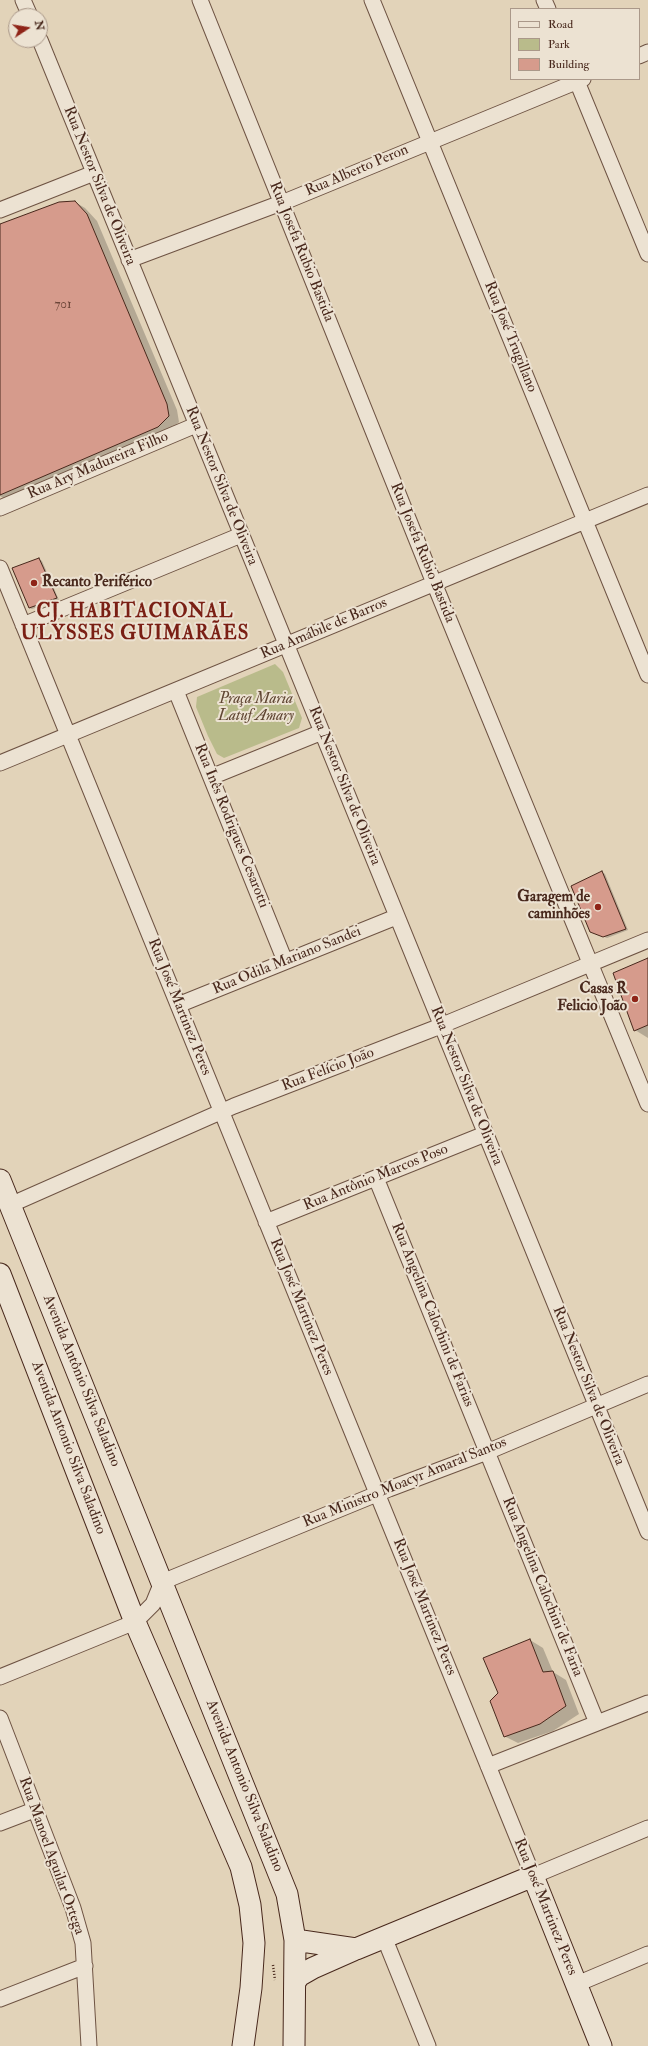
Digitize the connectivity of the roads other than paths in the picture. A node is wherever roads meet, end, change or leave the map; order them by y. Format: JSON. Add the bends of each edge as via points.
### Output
{"nodes":[{"id":1,"x":200,"y":0,"type":"edge"},
{"id":2,"x":372,"y":0,"type":"edge"},
{"id":3,"x":43,"y":48,"type":"edge"},
{"id":4,"x":579,"y":80,"type":"edge"},
{"id":5,"x":430,"y":140,"type":"junction"},
{"id":6,"x":94,"y":173,"type":"junction"},
{"id":7,"x":282,"y":202,"type":"junction"},
{"id":8,"x":0,"y":210,"type":"edge"},
{"id":9,"x":648,"y":254,"type":"edge"},
{"id":10,"x":129,"y":260,"type":"junction"},
{"id":11,"x":196,"y":425,"type":"junction"},
{"id":12,"x":648,"y":495,"type":"edge"},
{"id":13,"x":0,"y":508,"type":"edge"},
{"id":14,"x":585,"y":521,"type":"junction"},
{"id":15,"x":241,"y":535,"type":"junction"},
{"id":16,"x":0,"y":568,"type":"edge"},
{"id":17,"x":434,"y":583,"type":"junction"},
{"id":18,"x":23,"y":625,"type":"junction"},
{"id":19,"x":286,"y":645,"type":"junction"},
{"id":20,"x":648,"y":675,"type":"edge"},
{"id":21,"x":176,"y":690,"type":"junction"},
{"id":22,"x":322,"y":732,"type":"junction"},
{"id":23,"x":68,"y":734,"type":"junction"},
{"id":24,"x":0,"y":763,"type":"edge"},
{"id":25,"x":212,"y":777,"type":"junction"},
{"id":26,"x":396,"y":917,"type":"junction"},
{"id":27,"x":648,"y":940,"type":"edge"},
{"id":28,"x":285,"y":961,"type":"junction"},
{"id":29,"x":590,"y":964,"type":"junction"},
{"id":30,"x":178,"y":1005,"type":"junction"},
{"id":31,"x":442,"y":1025,"type":"junction"},
{"id":32,"x":648,"y":1104,"type":"edge"},
{"id":33,"x":222,"y":1113,"type":"junction"},
{"id":34,"x":485,"y":1134,"type":"junction"},
{"id":35,"x":376,"y":1178,"type":"junction"},
{"id":36,"x":0,"y":1180,"type":"edge"},
{"id":37,"x":5,"y":1205,"type":"edge"},
{"id":38,"x":266,"y":1222,"type":"junction"},
{"id":39,"x":0,"y":1274,"type":"edge"},
{"id":40,"x":648,"y":1384,"type":"edge"},
{"id":41,"x":596,"y":1405,"type":"junction"},
{"id":42,"x":487,"y":1452,"type":"junction"},
{"id":43,"x":378,"y":1493,"type":"junction"},
{"id":44,"x":648,"y":1532,"type":"edge"},
{"id":45,"x":162,"y":1582,"type":"junction"},
{"id":46,"x":135,"y":1622,"type":"junction"},
{"id":47,"x":0,"y":1677,"type":"edge"},
{"id":48,"x":648,"y":1703,"type":"edge"},
{"id":49,"x":0,"y":1718,"type":"edge"},
{"id":50,"x":597,"y":1723,"type":"junction"},
{"id":51,"x":488,"y":1766,"type":"junction"},
{"id":52,"x":34,"y":1810,"type":"junction"},
{"id":53,"x":0,"y":1823,"type":"edge"},
{"id":54,"x":648,"y":1828,"type":"edge"},
{"id":55,"x":533,"y":1876,"type":"junction"},
{"id":56,"x":384,"y":1937,"type":"junction"},
{"id":57,"x":295,"y":1940,"type":"junction"},
{"id":58,"x":356,"y":1949,"type":"junction"},
{"id":59,"x":648,"y":1954,"type":"edge"},
{"id":60,"x":85,"y":1966,"type":"junction"},
{"id":61,"x":295,"y":1982,"type":"junction"},
{"id":62,"x":577,"y":1984,"type":"junction"},
{"id":63,"x":0,"y":1999,"type":"edge"},
{"id":64,"x":89,"y":2046,"type":"edge"},
{"id":65,"x":243,"y":2046,"type":"edge"},
{"id":66,"x":294,"y":2046,"type":"edge"},
{"id":67,"x":428,"y":2046,"type":"edge"},
{"id":68,"x":601,"y":2046,"type":"edge"}],
"edges":[{"from":1,"to":7,"type":"street","name":"Rua Josefa Rubio Bastida"},
{"from":2,"to":5,"type":"street","name":"Rua José Trugillano"},
{"from":3,"to":6,"type":"street","name":"Rua Nestor Silva de Oliveira"},
{"from":4,"to":5,"type":"street","name":"Rua Alberto Peron"},
{"from":4,"to":9,"type":"street"},
{"from":5,"to":7,"type":"street","name":"Rua Alberto Peron"},
{"from":5,"to":14,"type":"street","name":"Rua José Trugillano"},
{"from":6,"to":8,"type":"street"},
{"from":6,"to":10,"type":"street","name":"Rua Nestor Silva de Oliveira"},
{"from":7,"to":10,"type":"street","name":"Rua Alberto Peron"},
{"from":7,"to":17,"type":"street","name":"Rua Josefa Rubio Bastida"},
{"from":10,"to":11,"type":"street","name":"Rua Nestor Silva de Oliveira"},
{"from":11,"to":13,"type":"street","name":"Rua Ary Madureira Filho"},
{"from":11,"to":15,"type":"street","name":"Rua Nestor Silva de Oliveira"},
{"from":12,"to":14,"type":"street","name":"Rua Amábile de Barros"},
{"from":14,"to":17,"type":"street","name":"Rua Amábile de Barros"},
{"from":14,"to":20,"type":"street","name":"Rua José Trugillano"},
{"from":15,"to":18,"type":"street"},
{"from":15,"to":19,"type":"street","name":"Rua Nestor Silva de Oliveira"},
{"from":16,"to":18,"type":"street","name":"Rua José Martinez Peres"},
{"from":17,"to":19,"type":"street","name":"Rua Amábile de Barros"},
{"from":17,"to":29,"type":"street","name":"Rua Josefa Rubio Bastida"},
{"from":18,"to":23,"type":"street","name":"Rua José Martinez Peres"},
{"from":19,"to":21,"type":"street","name":"Rua Amábile de Barros"},
{"from":19,"to":22,"type":"street","name":"Rua Nestor Silva de Oliveira"},
{"from":21,"to":23,"type":"street","name":"Rua Amábile de Barros"},
{"from":21,"to":25,"type":"street","name":"Rua Inês Rodrigues Cesarotti"},
{"from":22,"to":25,"type":"street"},
{"from":22,"to":26,"type":"street","name":"Rua Nestor Silva de Oliveira"},
{"from":23,"to":24,"type":"street","name":"Rua Amábile de Barros"},
{"from":23,"to":30,"type":"street","name":"Rua José Martinez Peres"},
{"from":25,"to":28,"type":"street","name":"Rua Inês Rodrigues Cesarotti"},
{"from":26,"to":28,"type":"street","name":"Rua Odila Mariano Sandei"},
{"from":26,"to":31,"type":"street","name":"Rua Nestor Silva de Oliveira"},
{"from":27,"to":29,"type":"street","name":"Rua Felício João"},
{"from":28,"to":30,"type":"street","name":"Rua Odila Mariano Sandei"},
{"from":29,"to":31,"type":"street","name":"Rua Felício João"},
{"from":29,"to":32,"type":"street","name":"Rua Josefa Rubio Bastida"},
{"from":30,"to":33,"type":"street","name":"Rua José Martinez Peres"},
{"from":31,"to":33,"type":"street","name":"Rua Felício João"},
{"from":31,"to":34,"type":"street","name":"Rua Nestor Silva de Oliveira"},
{"from":33,"to":37,"type":"street","name":"Rua Felício João"},
{"from":33,"to":38,"type":"street","name":"Rua José Martinez Peres"},
{"from":34,"to":35,"type":"street","name":"Rua Antônio Marcos Poso"},
{"from":34,"to":41,"type":"street","name":"Rua Nestor Silva de Oliveira"},
{"from":35,"to":38,"type":"street","name":"Rua Antônio Marcos Poso"},
{"from":35,"to":42,"type":"street","name":"Rua Angelina Calochini de Farias"},
{"from":36,"to":37,"type":"main road","name":"Avenida Antônio Silva Saladino"},
{"from":37,"to":45,"type":"main road","name":"Avenida Antônio Silva Saladino"},
{"from":38,"to":43,"type":"street","name":"Rua José Martinez Peres"},
{"from":39,"to":46,"type":"main road","name":"Avenida Antonio Silva Saladino"},
{"from":40,"to":41,"type":"street","name":"Rua Ministro Moacyr Amaral Santos"},
{"from":41,"to":42,"type":"street","name":"Rua Ministro Moacyr Amaral Santos"},
{"from":41,"to":44,"type":"street","name":"Rua Nestor Silva de Oliveira"},
{"from":42,"to":43,"type":"street","name":"Rua Ministro Moacyr Amaral Santos"},
{"from":42,"to":50,"type":"street","name":"Rua Angelina Calochini de Faria"},
{"from":43,"to":45,"type":"street","name":"Rua Ministro Moacyr Amaral Santos"},
{"from":43,"to":51,"type":"street","name":"Rua José Martinez Peres"},
{"from":45,"to":46,"type":"street","via":[[153,1604]]},
{"from":45,"to":57,"type":"main road","name":"Avenida Antonio Silva Saladino","via":[[287,1894]]},
{"from":46,"to":47,"type":"street"},
{"from":46,"to":65,"type":"main road","name":"Avenida Antonio Silva Saladino","via":[[241,1867],[250,1905],[254,1943]]},
{"from":48,"to":50,"type":"street"},
{"from":49,"to":52,"type":"street","name":"Rua Manoel Aguilar Ortega"},
{"from":50,"to":51,"type":"street"},
{"from":51,"to":55,"type":"street","name":"Rua José Martinez Peres"},
{"from":52,"to":53,"type":"street"},
{"from":52,"to":60,"type":"street","name":"Rua Manoel Aguilar Ortega","via":[[73,1908],[83,1943]]},
{"from":54,"to":55,"type":"street"},
{"from":55,"to":56,"type":"main road"},
{"from":55,"to":62,"type":"main road","name":"Rua José Martinez Peres"},
{"from":56,"to":58,"type":"main road"},
{"from":56,"to":67,"type":"street"},
{"from":57,"to":58,"type":"main road"},
{"from":57,"to":61,"type":"main road","name":"Avenida Antonio Silva Saladino"},
{"from":58,"to":61,"type":"main road","via":[[313,1968],[299,1976]]},
{"from":59,"to":62,"type":"street"},
{"from":60,"to":63,"type":"street"},
{"from":60,"to":64,"type":"street","name":"Rua Manoel Aguilar Ortega"},
{"from":61,"to":66,"type":"main road","name":"Avenida Antonio Silva Saladino"},
{"from":62,"to":68,"type":"main road","name":"Rua José Martinez Peres"}]}
